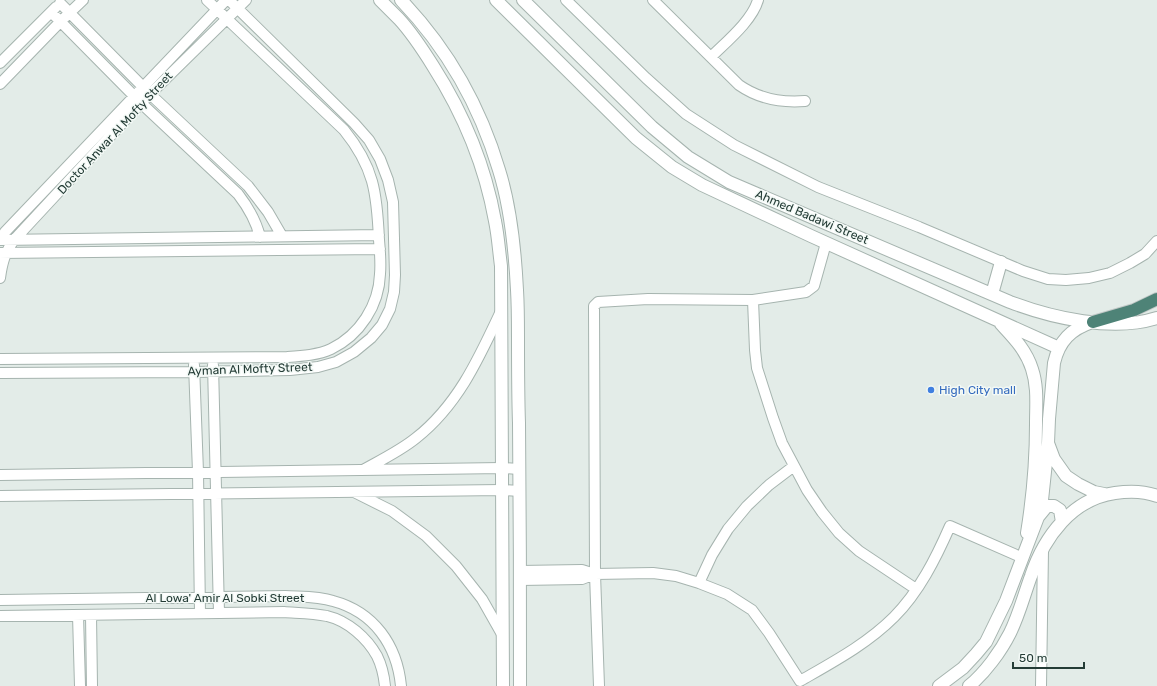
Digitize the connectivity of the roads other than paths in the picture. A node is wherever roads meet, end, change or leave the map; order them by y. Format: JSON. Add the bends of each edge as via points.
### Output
{"nodes":[{"id":1,"x":83,"y":0,"type":"edge"},
{"id":2,"x":207,"y":0,"type":"edge"},
{"id":3,"x":227,"y":0,"type":"edge"},
{"id":4,"x":246,"y":0,"type":"edge"},
{"id":5,"x":380,"y":0,"type":"edge"},
{"id":6,"x":401,"y":0,"type":"edge"},
{"id":7,"x":496,"y":0,"type":"edge"},
{"id":8,"x":523,"y":0,"type":"edge"},
{"id":9,"x":566,"y":0,"type":"edge"},
{"id":10,"x":653,"y":0,"type":"edge"},
{"id":11,"x":758,"y":0,"type":"edge"},
{"id":12,"x":61,"y":2,"type":"edge"},
{"id":13,"x":238,"y":9,"type":"junction"},
{"id":14,"x":216,"y":10,"type":"junction"},
{"id":15,"x":51,"y":12,"type":"junction"},
{"id":16,"x":70,"y":13,"type":"junction"},
{"id":17,"x":227,"y":20,"type":"junction"},
{"id":18,"x":61,"y":21,"type":"junction"},
{"id":19,"x":711,"y":57,"type":"junction"},
{"id":20,"x":0,"y":63,"type":"edge"},
{"id":21,"x":0,"y":84,"type":"edge"},
{"id":22,"x":146,"y":91,"type":"junction"},
{"id":23,"x":138,"y":99,"type":"junction"},
{"id":24,"x":805,"y":101,"type":"dead end"},
{"id":25,"x":379,"y":235,"type":"junction"},
{"id":26,"x":282,"y":236,"type":"junction"},
{"id":27,"x":260,"y":237,"type":"junction"},
{"id":28,"x":0,"y":240,"type":"edge"},
{"id":29,"x":14,"y":240,"type":"junction"},
{"id":30,"x":60,"y":240,"type":"junction"},
{"id":31,"x":1157,"y":241,"type":"edge"},
{"id":32,"x":826,"y":243,"type":"junction"},
{"id":33,"x":380,"y":249,"type":"junction"},
{"id":34,"x":61,"y":252,"type":"junction"},
{"id":35,"x":3,"y":253,"type":"edge"},
{"id":36,"x":1001,"y":262,"type":"junction"},
{"id":37,"x":0,"y":278,"type":"edge"},
{"id":38,"x":992,"y":294,"type":"junction"},
{"id":39,"x":1157,"y":299,"type":"edge"},
{"id":40,"x":753,"y":300,"type":"junction"},
{"id":41,"x":501,"y":311,"type":"junction"},
{"id":42,"x":1157,"y":318,"type":"edge"},
{"id":43,"x":997,"y":319,"type":"junction"},
{"id":44,"x":1093,"y":322,"type":"junction"},
{"id":45,"x":1059,"y":348,"type":"junction"},
{"id":46,"x":213,"y":357,"type":"junction"},
{"id":47,"x":194,"y":358,"type":"junction"},
{"id":48,"x":0,"y":359,"type":"edge"},
{"id":49,"x":0,"y":366,"type":"edge"},
{"id":50,"x":214,"y":371,"type":"junction"},
{"id":51,"x":194,"y":372,"type":"junction"},
{"id":52,"x":0,"y":373,"type":"edge"},
{"id":53,"x":1048,"y":444,"type":"junction"},
{"id":54,"x":794,"y":466,"type":"junction"},
{"id":55,"x":502,"y":468,"type":"junction"},
{"id":56,"x":519,"y":469,"type":"junction"},
{"id":57,"x":362,"y":470,"type":"junction"},
{"id":58,"x":198,"y":472,"type":"junction"},
{"id":59,"x":216,"y":472,"type":"junction"},
{"id":60,"x":0,"y":475,"type":"edge"},
{"id":61,"x":502,"y":490,"type":"junction"},
{"id":62,"x":520,"y":491,"type":"junction"},
{"id":63,"x":355,"y":492,"type":"junction"},
{"id":64,"x":216,"y":493,"type":"junction"},
{"id":65,"x":198,"y":494,"type":"junction"},
{"id":66,"x":1104,"y":494,"type":"junction"},
{"id":67,"x":0,"y":496,"type":"edge"},
{"id":68,"x":1157,"y":496,"type":"edge"},
{"id":69,"x":1038,"y":517,"type":"junction"},
{"id":70,"x":1062,"y":522,"type":"junction"},
{"id":71,"x":1043,"y":547,"type":"junction"},
{"id":72,"x":1023,"y":558,"type":"junction"},
{"id":73,"x":595,"y":574,"type":"junction"},
{"id":74,"x":520,"y":575,"type":"junction"},
{"id":75,"x":699,"y":582,"type":"junction"},
{"id":76,"x":916,"y":589,"type":"junction"},
{"id":77,"x":285,"y":596,"type":"junction"},
{"id":78,"x":218,"y":597,"type":"junction"},
{"id":79,"x":200,"y":598,"type":"junction"},
{"id":80,"x":0,"y":600,"type":"edge"},
{"id":81,"x":284,"y":612,"type":"junction"},
{"id":82,"x":200,"y":613,"type":"junction"},
{"id":83,"x":219,"y":613,"type":"junction"},
{"id":84,"x":78,"y":615,"type":"junction"},
{"id":85,"x":91,"y":615,"type":"junction"},
{"id":86,"x":0,"y":616,"type":"edge"},
{"id":87,"x":503,"y":636,"type":"junction"},
{"id":88,"x":800,"y":684,"type":"edge"},
{"id":89,"x":80,"y":686,"type":"edge"},
{"id":90,"x":92,"y":686,"type":"edge"},
{"id":91,"x":385,"y":686,"type":"edge"},
{"id":92,"x":400,"y":686,"type":"edge"},
{"id":93,"x":503,"y":686,"type":"edge"},
{"id":94,"x":520,"y":686,"type":"edge"},
{"id":95,"x":599,"y":686,"type":"edge"},
{"id":96,"x":811,"y":686,"type":"edge"},
{"id":97,"x":939,"y":686,"type":"edge"},
{"id":98,"x":970,"y":686,"type":"edge"},
{"id":99,"x":1041,"y":686,"type":"edge"}],
"edges":[{"from":1,"to":16,"type":"street"},
{"from":2,"to":14,"type":"street","name":"Ayman Al Mofty Street"},
{"from":3,"to":13,"type":"street","name":"Ayman Al Mofty Street"},
{"from":3,"to":14,"type":"street","name":"Doctor Anwar Al Mofty Street"},
{"from":4,"to":13,"type":"street","name":"Doctor Anwar Al Mofty Street"},
{"from":5,"to":41,"type":"street","via":[[400,20],[426,55],[457,108],[474,145],[485,177],[495,221],[501,266]]},
{"from":6,"to":56,"type":"street","via":[[455,69],[487,135],[499,170],[507,205],[517,292]]},
{"from":7,"to":32,"type":"street","name":"Ahmed Badawi Street","via":[[636,138],[672,167],[702,186]]},
{"from":8,"to":38,"type":"street","name":"Ahmed Badawi Street","via":[[652,127],[688,157],[729,182]]},
{"from":9,"to":36,"type":"street","via":[[686,114],[734,145],[818,187]]},
{"from":10,"to":19,"type":"street"},
{"from":11,"to":19,"type":"street","via":[[750,17]]},
{"from":12,"to":15,"type":"street"},
{"from":12,"to":16,"type":"street"},
{"from":13,"to":17,"type":"street","name":"Doctor Anwar Al Mofty Street"},
{"from":13,"to":50,"type":"street","name":"Ayman Al Mofty Street","via":[[354,123],[369,140],[380,159],[393,202],[394,292],[390,309],[382,325],[354,352],[336,362],[290,370]]},
{"from":14,"to":17,"type":"street","name":"Ayman Al Mofty Street"},
{"from":14,"to":22,"type":"street","name":"Doctor Anwar Al Mofty Street"},
{"from":15,"to":18,"type":"street"},
{"from":15,"to":20,"type":"street"},
{"from":16,"to":18,"type":"street"},
{"from":16,"to":22,"type":"street"},
{"from":17,"to":22,"type":"street","name":"Doctor Anwar Al Mofty Street"},
{"from":17,"to":25,"type":"street","name":"Ayman Al Mofty Street","via":[[344,130],[355,144],[371,176]]},
{"from":18,"to":21,"type":"street"},
{"from":18,"to":23,"type":"street"},
{"from":19,"to":24,"type":"street","via":[[739,85],[755,94],[774,101]]},
{"from":22,"to":23,"type":"street","name":"Doctor Anwar Al Mofty Street"},
{"from":22,"to":26,"type":"street","via":[[248,186]]},
{"from":23,"to":27,"type":"street","via":[[238,194],[253,216]]},
{"from":23,"to":28,"type":"street","name":"Doctor Anwar Al Mofty Street"},
{"from":23,"to":29,"type":"street","name":"Doctor Anwar Al Mofty Street"},
{"from":25,"to":26,"type":"street"},
{"from":25,"to":33,"type":"street","name":"Ayman Al Mofty Street"},
{"from":26,"to":27,"type":"street"},
{"from":27,"to":30,"type":"street"},
{"from":28,"to":29,"type":"street"},
{"from":29,"to":30,"type":"street"},
{"from":29,"to":35,"type":"street","name":"Doctor Anwar Al Mofty Street"},
{"from":30,"to":34,"type":"street"},
{"from":31,"to":36,"type":"street","via":[[1130,263],[1110,273],[1089,278],[1048,279]]},
{"from":32,"to":40,"type":"street","via":[[811,289],[806,292]]},
{"from":32,"to":43,"type":"street","name":"Ahmed Badawi Street"},
{"from":33,"to":34,"type":"street"},
{"from":33,"to":46,"type":"street","name":"Ayman Al Mofty Street","via":[[380,274],[374,305],[366,319],[344,342],[331,349],[309,355]]},
{"from":34,"to":35,"type":"street"},
{"from":35,"to":37,"type":"street","name":"Doctor Anwar Al Mofty Street"},
{"from":36,"to":38,"type":"street"},
{"from":38,"to":44,"type":"street","name":"Ahmed Badawi Street","via":[[1043,313]]},
{"from":39,"to":44,"type":"highway","via":[[1134,310]]},
{"from":40,"to":54,"type":"street","via":[[757,368],[777,431]]},
{"from":40,"to":73,"type":"street","via":[[648,299],[598,302],[594,306]]},
{"from":41,"to":55,"type":"street"},
{"from":41,"to":57,"type":"street","via":[[463,387],[451,403],[416,438]]},
{"from":42,"to":44,"type":"street","name":"Ahmed Badawi Street","via":[[1133,323]]},
{"from":43,"to":45,"type":"street","name":"Ahmed Badawi Street"},
{"from":43,"to":72,"type":"street","via":[[1020,344],[1032,369],[1037,398],[1036,461]]},
{"from":44,"to":45,"type":"street","via":[[1073,331]]},
{"from":45,"to":53,"type":"street","via":[[1054,363]]},
{"from":46,"to":47,"type":"street","name":"Ayman Al Mofty Street"},
{"from":46,"to":50,"type":"street"},
{"from":47,"to":48,"type":"street","name":"Ayman Al Mofty Street"},
{"from":47,"to":51,"type":"street"},
{"from":49,"to":52,"type":"street"},
{"from":50,"to":51,"type":"street","name":"Ayman Al Mofty Street"},
{"from":50,"to":59,"type":"street"},
{"from":51,"to":52,"type":"street","name":"Ayman Al Mofty Street"},
{"from":51,"to":58,"type":"street"},
{"from":53,"to":66,"type":"street","via":[[1054,459],[1066,476],[1094,492]]},
{"from":53,"to":69,"type":"street"},
{"from":54,"to":75,"type":"street","via":[[769,485],[733,523],[712,555]]},
{"from":54,"to":76,"type":"street","via":[[822,512],[839,532],[859,551]]},
{"from":55,"to":56,"type":"street"},
{"from":55,"to":57,"type":"street"},
{"from":55,"to":61,"type":"street"},
{"from":56,"to":62,"type":"street"},
{"from":57,"to":59,"type":"street"},
{"from":58,"to":59,"type":"street"},
{"from":58,"to":60,"type":"street"},
{"from":58,"to":65,"type":"street"},
{"from":59,"to":64,"type":"street"},
{"from":61,"to":62,"type":"street"},
{"from":61,"to":63,"type":"street"},
{"from":61,"to":87,"type":"street"},
{"from":62,"to":74,"type":"street"},
{"from":63,"to":64,"type":"street"},
{"from":63,"to":87,"type":"street","via":[[392,511],[426,536],[456,566],[482,599]]},
{"from":64,"to":65,"type":"street"},
{"from":64,"to":78,"type":"street"},
{"from":65,"to":67,"type":"street"},
{"from":65,"to":79,"type":"street"},
{"from":66,"to":68,"type":"street","via":[[1128,491]]},
{"from":66,"to":70,"type":"street","via":[[1075,509]]},
{"from":69,"to":70,"type":"street","via":[[1047,506],[1054,506],[1060,510]]},
{"from":69,"to":72,"type":"street"},
{"from":70,"to":71,"type":"street"},
{"from":71,"to":98,"type":"street","via":[[1010,633],[993,660]]},
{"from":71,"to":99,"type":"street"},
{"from":72,"to":76,"type":"street","via":[[950,526],[932,564]]},
{"from":72,"to":97,"type":"street","via":[[986,642],[963,668]]},
{"from":73,"to":74,"type":"street","via":[[582,579]]},
{"from":73,"to":75,"type":"street","via":[[652,574],[676,576]]},
{"from":73,"to":95,"type":"street"},
{"from":74,"to":94,"type":"street"},
{"from":75,"to":88,"type":"street","via":[[726,594],[752,610]]},
{"from":76,"to":88,"type":"street","via":[[894,617],[862,643]]},
{"from":77,"to":78,"type":"street","name":"Al Lowa' Amir Al Sobki Street"},
{"from":77,"to":81,"type":"street"},
{"from":77,"to":92,"type":"street","name":"Al Lowa' Amir Al Sobki Street","via":[[333,600],[349,606],[364,616],[377,627],[387,641],[400,674]]},
{"from":78,"to":79,"type":"street","name":"Al Lowa' Amir Al Sobki Street"},
{"from":78,"to":83,"type":"street"},
{"from":79,"to":80,"type":"street","name":"Al Lowa' Amir Al Sobki Street"},
{"from":79,"to":82,"type":"street"},
{"from":81,"to":83,"type":"street","name":"Al Lowa' Amir Al Sobki Street"},
{"from":81,"to":91,"type":"street","name":"Al Lowa' Amir Al Sobki Street","via":[[329,617],[357,632],[377,656]]},
{"from":82,"to":83,"type":"street","name":"Al Lowa' Amir Al Sobki Street"},
{"from":82,"to":85,"type":"street","name":"Al Lowa' Amir Al Sobki Street"},
{"from":84,"to":85,"type":"street","name":"Al Lowa' Amir Al Sobki Street"},
{"from":84,"to":86,"type":"street","name":"Al Lowa' Amir Al Sobki Street"},
{"from":84,"to":89,"type":"street"},
{"from":85,"to":90,"type":"street"},
{"from":87,"to":93,"type":"street"},
{"from":88,"to":96,"type":"street"}]}
